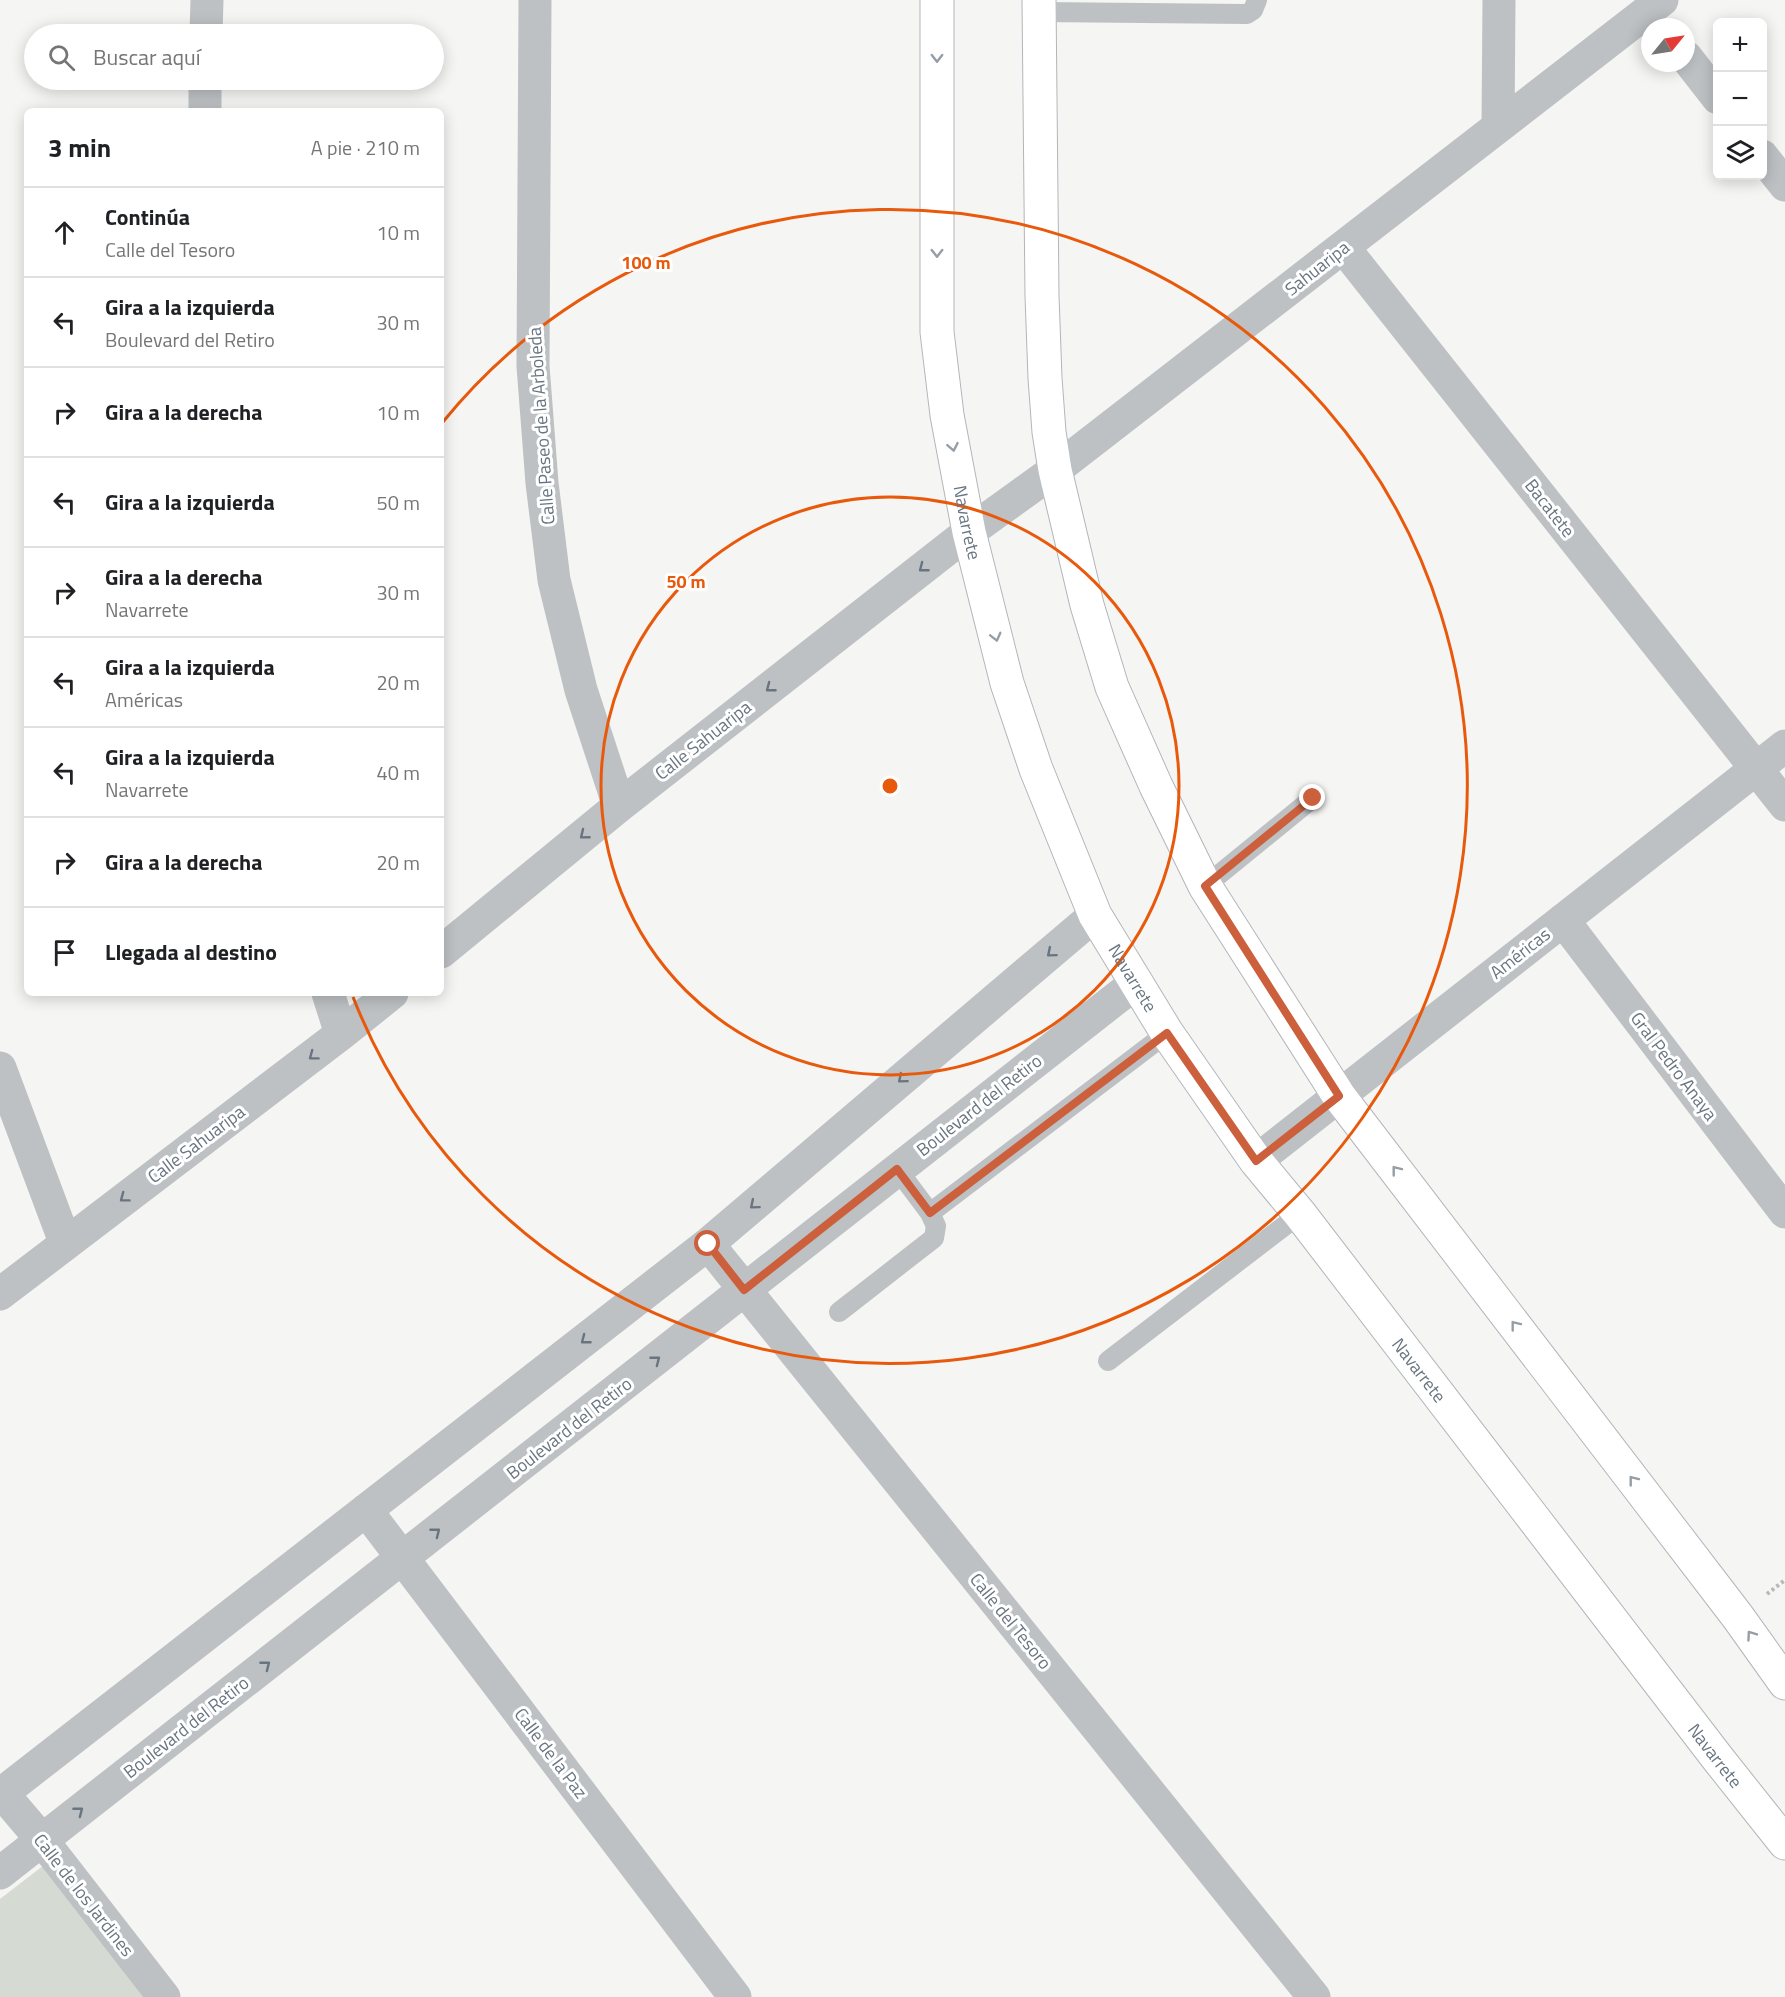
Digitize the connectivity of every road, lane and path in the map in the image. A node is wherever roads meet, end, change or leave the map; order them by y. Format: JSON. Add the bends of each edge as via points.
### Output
{"nodes":[{"id":1,"x":207,"y":0,"type":"edge"},
{"id":2,"x":535,"y":0,"type":"edge"},
{"id":3,"x":938,"y":0,"type":"edge"},
{"id":4,"x":1257,"y":0,"type":"edge"},
{"id":5,"x":1499,"y":0,"type":"edge"},
{"id":6,"x":1039,"y":6,"type":"edge"},
{"id":7,"x":1658,"y":12,"type":"edge"},
{"id":8,"x":206,"y":24,"type":"edge"},
{"id":9,"x":1695,"y":69,"type":"edge"},
{"id":10,"x":205,"y":90,"type":"edge"},
{"id":11,"x":1713,"y":92,"type":"edge"},
{"id":12,"x":205,"y":108,"type":"edge"},
{"id":13,"x":1498,"y":126,"type":"junction"},
{"id":14,"x":1767,"y":162,"type":"edge"},
{"id":15,"x":1785,"y":185,"type":"edge"},
{"id":16,"x":1344,"y":248,"type":"junction"},
{"id":17,"x":1055,"y":470,"type":"junction"},
{"id":18,"x":969,"y":532,"type":"junction"},
{"id":19,"x":1785,"y":746,"type":"edge"},
{"id":20,"x":1756,"y":768,"type":"junction"},
{"id":21,"x":1313,"y":798,"type":"dead end"},
{"id":22,"x":1785,"y":805,"type":"edge"},
{"id":23,"x":619,"y":806,"type":"junction"},
{"id":24,"x":1205,"y":886,"type":"junction"},
{"id":25,"x":1095,"y":915,"type":"junction"},
{"id":26,"x":1563,"y":920,"type":"junction"},
{"id":27,"x":444,"y":950,"type":"edge"},
{"id":28,"x":1137,"y":982,"type":"junction"},
{"id":29,"x":329,"y":996,"type":"edge"},
{"id":30,"x":388,"y":996,"type":"edge"},
{"id":31,"x":1167,"y":1033,"type":"junction"},
{"id":32,"x":341,"y":1034,"type":"junction"},
{"id":33,"x":0,"y":1068,"type":"edge"},
{"id":34,"x":1339,"y":1096,"type":"junction"},
{"id":35,"x":1256,"y":1161,"type":"junction"},
{"id":36,"x":897,"y":1169,"type":"junction"},
{"id":37,"x":1785,"y":1212,"type":"edge"},
{"id":38,"x":930,"y":1213,"type":"junction"},
{"id":39,"x":1300,"y":1214,"type":"junction"},
{"id":40,"x":65,"y":1242,"type":"junction"},
{"id":41,"x":708,"y":1244,"type":"junction"},
{"id":42,"x":744,"y":1290,"type":"junction"},
{"id":43,"x":0,"y":1294,"type":"edge"},
{"id":44,"x":839,"y":1312,"type":"dead end"},
{"id":45,"x":1108,"y":1361,"type":"dead end"},
{"id":46,"x":366,"y":1510,"type":"junction"},
{"id":47,"x":404,"y":1558,"type":"junction"},
{"id":48,"x":1785,"y":1683,"type":"edge"},
{"id":49,"x":1,"y":1794,"type":"edge"},
{"id":50,"x":42,"y":1840,"type":"junction"},
{"id":51,"x":1785,"y":1843,"type":"edge"},
{"id":52,"x":0,"y":1873,"type":"edge"},
{"id":53,"x":164,"y":1997,"type":"edge"},
{"id":54,"x":735,"y":1997,"type":"edge"},
{"id":55,"x":1314,"y":1997,"type":"edge"}],
"edges":[{"from":1,"to":8,"type":"street"},
{"from":2,"to":23,"type":"street","name":"Calle Paseo de la Arboleda","via":[[533,366],[542,483],[554,580],[581,690]]},
{"from":3,"to":18,"type":"main road","name":"Navarrete","one_way":true,"via":[[937,332],[947,416]]},
{"from":4,"to":6,"type":"lane","via":[[1247,14]]},
{"from":5,"to":13,"type":"street"},
{"from":6,"to":17,"type":"main road","via":[[1042,296],[1045,378]]},
{"from":7,"to":13,"type":"street","name":"Sahuaripa"},
{"from":9,"to":11,"type":"street"},
{"from":10,"to":12,"type":"street"},
{"from":13,"to":16,"type":"street","name":"Sahuaripa"},
{"from":14,"to":15,"type":"street"},
{"from":16,"to":17,"type":"street","name":"Sahuaripa"},
{"from":16,"to":20,"type":"street","name":"Bacatete"},
{"from":17,"to":18,"type":"street","name":"Sahuaripa"},
{"from":17,"to":24,"type":"main road","via":[[1087,604],[1112,687]]},
{"from":18,"to":23,"type":"street","name":"Calle Sahuaripa","one_way":true},
{"from":18,"to":25,"type":"main road","name":"Navarrete","one_way":true,"via":[[1007,683],[1036,769]]},
{"from":19,"to":20,"type":"street","name":"Américas"},
{"from":20,"to":22,"type":"street","name":"Bacatete"},
{"from":20,"to":26,"type":"street","name":"Américas"},
{"from":21,"to":24,"type":"lane"},
{"from":23,"to":27,"type":"street","name":"Calle Sahuaripa","one_way":true},
{"from":24,"to":34,"type":"main road"},
{"from":25,"to":28,"type":"main road","name":"Navarrete"},
{"from":25,"to":41,"type":"street","one_way":true},
{"from":26,"to":34,"type":"street","name":"Américas"},
{"from":26,"to":37,"type":"street","name":"Gral Pedro Anaya"},
{"from":28,"to":31,"type":"main road","name":"Navarrete"},
{"from":28,"to":36,"type":"street","name":"Boulevard del Retiro"},
{"from":29,"to":32,"type":"street"},
{"from":30,"to":32,"type":"street","name":"Calle Sahuaripa"},
{"from":31,"to":35,"type":"main road","name":"Navarrete"},
{"from":31,"to":38,"type":"lane"},
{"from":32,"to":40,"type":"street","name":"Calle Sahuaripa","one_way":true},
{"from":33,"to":40,"type":"street"},
{"from":34,"to":35,"type":"street","name":"Américas"},
{"from":48,"to":34,"type":"main road","one_way":true},
{"from":35,"to":39,"type":"main road","name":"Navarrete"},
{"from":36,"to":38,"type":"lane"},
{"from":36,"to":42,"type":"street","name":"Boulevard del Retiro"},
{"from":38,"to":44,"type":"lane","via":[[936,1226],[934,1238]]},
{"from":39,"to":45,"type":"lane"},
{"from":39,"to":51,"type":"main road","name":"Navarrete"},
{"from":40,"to":43,"type":"street","name":"Calle Sahuaripa"},
{"from":41,"to":42,"type":"street","name":"Calle del Tesoro"},
{"from":41,"to":46,"type":"street","one_way":true},
{"from":47,"to":42,"type":"street","name":"Boulevard del Retiro","one_way":true},
{"from":42,"to":55,"type":"street","name":"Calle del Tesoro"},
{"from":46,"to":47,"type":"street","name":"Calle de la Paz"},
{"from":46,"to":49,"type":"street"},
{"from":50,"to":47,"type":"street","name":"Boulevard del Retiro","one_way":true},
{"from":47,"to":54,"type":"street","name":"Calle de la Paz"},
{"from":49,"to":50,"type":"street","name":"Calle de los Jardines"},
{"from":50,"to":52,"type":"street","name":"Boulevard del Retiro"},
{"from":50,"to":53,"type":"street","name":"Calle de los Jardines"}]}
